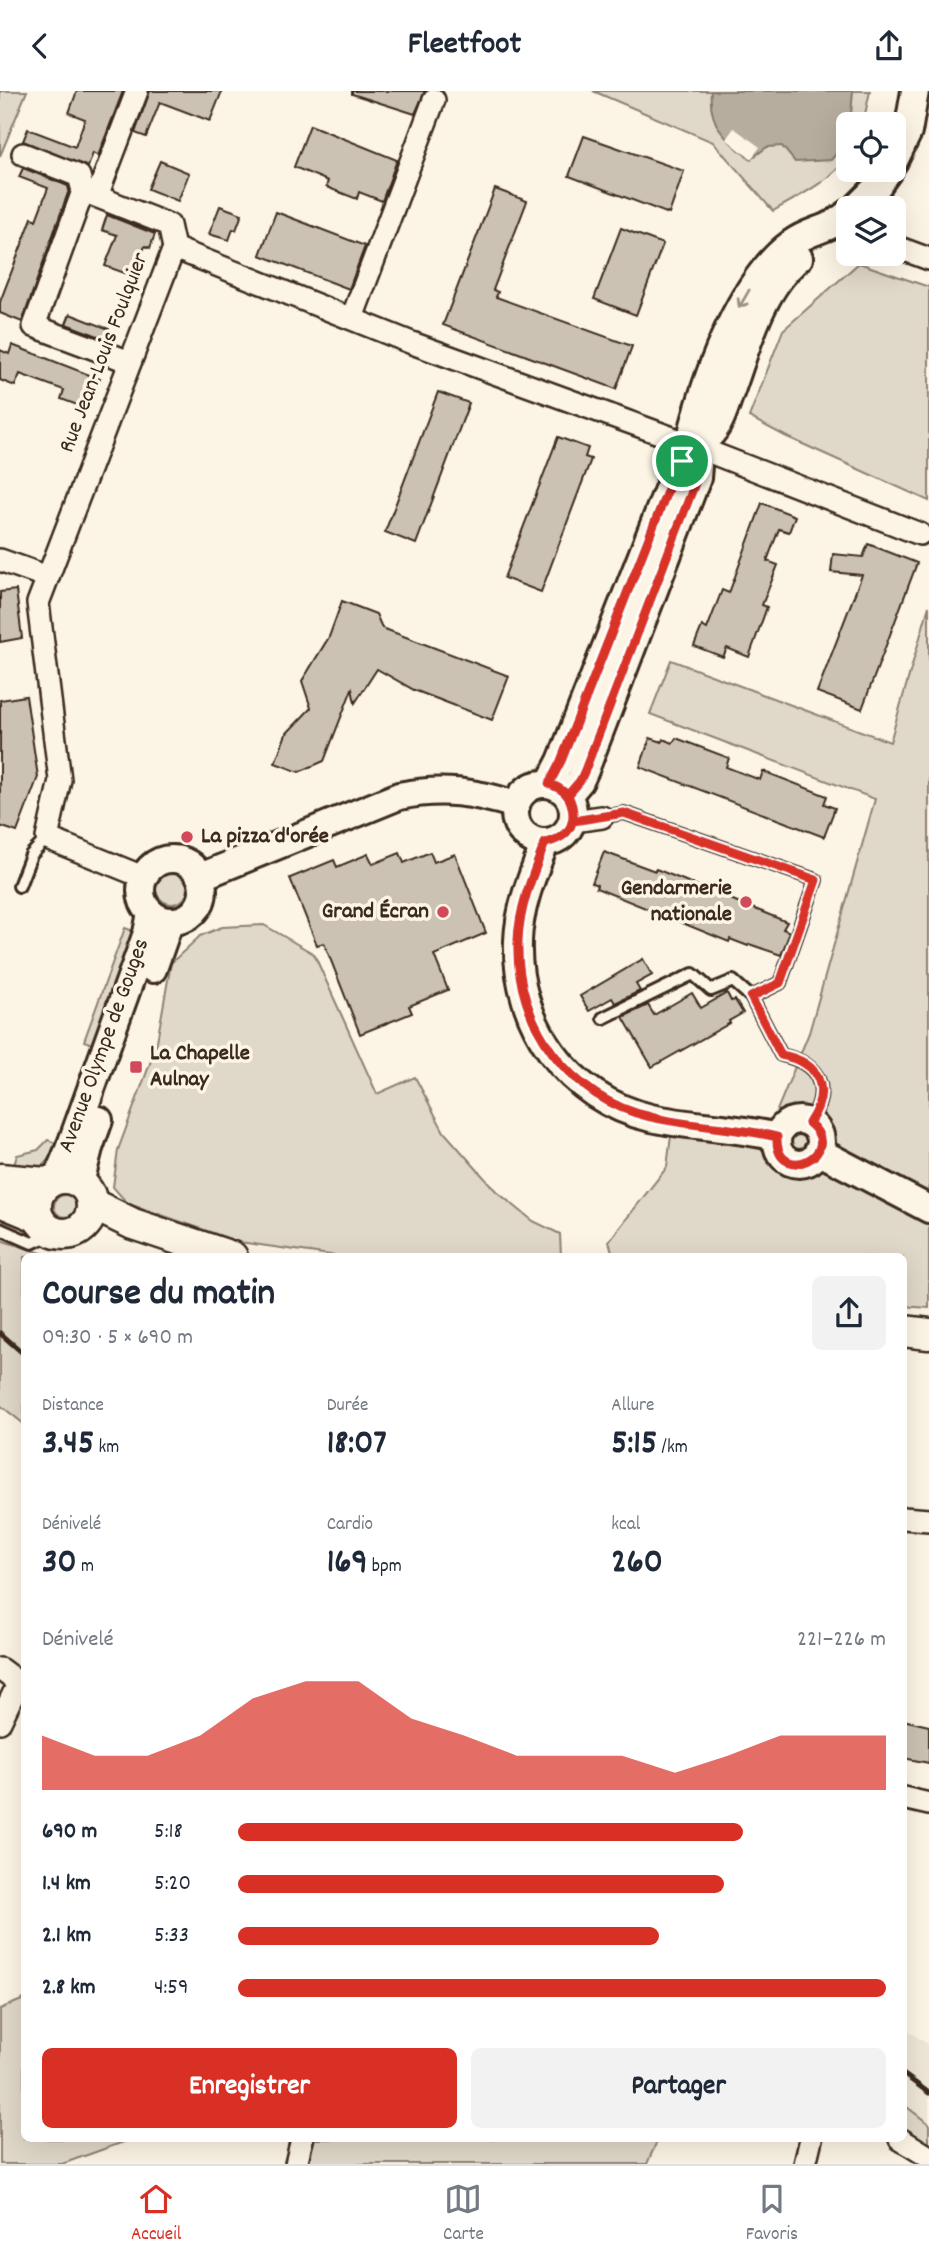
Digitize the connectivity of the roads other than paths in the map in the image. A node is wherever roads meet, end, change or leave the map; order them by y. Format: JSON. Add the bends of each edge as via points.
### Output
{"nodes":[{"id":1,"x":137,"y":91,"type":"edge"},
{"id":2,"x":915,"y":91,"type":"edge"},
{"id":3,"x":434,"y":100,"type":"dead end"},
{"id":4,"x":906,"y":136,"type":"edge"},
{"id":5,"x":23,"y":154,"type":"dead end"},
{"id":6,"x":880,"y":182,"type":"edge"},
{"id":7,"x":90,"y":194,"type":"junction"},
{"id":8,"x":868,"y":196,"type":"edge"},
{"id":9,"x":836,"y":220,"type":"edge"},
{"id":10,"x":174,"y":248,"type":"junction"},
{"id":11,"x":906,"y":250,"type":"edge"},
{"id":12,"x":929,"y":259,"type":"edge"},
{"id":13,"x":352,"y":318,"type":"junction"},
{"id":14,"x":130,"y":362,"type":"junction"},
{"id":15,"x":695,"y":447,"type":"junction"},
{"id":16,"x":920,"y":534,"type":"dead end"},
{"id":17,"x":0,"y":560,"type":"edge"},
{"id":18,"x":48,"y":577,"type":"junction"},
{"id":19,"x":558,"y":790,"type":"junction"},
{"id":20,"x":516,"y":805,"type":"junction"},
{"id":21,"x":602,"y":817,"type":"joint"},
{"id":22,"x":573,"y":821,"type":"junction"},
{"id":23,"x":47,"y":838,"type":"junction"},
{"id":24,"x":545,"y":843,"type":"junction"},
{"id":25,"x":143,"y":877,"type":"junction"},
{"id":26,"x":201,"y":877,"type":"junction"},
{"id":27,"x":19,"y":885,"type":"dead end"},
{"id":28,"x":161,"y":917,"type":"junction"},
{"id":29,"x":751,"y":997,"type":"junction"},
{"id":30,"x":603,"y":1018,"type":"dead end"},
{"id":31,"x":809,"y":1123,"type":"junction"},
{"id":32,"x":777,"y":1137,"type":"junction"},
{"id":33,"x":818,"y":1151,"type":"junction"},
{"id":34,"x":0,"y":1179,"type":"edge"},
{"id":35,"x":72,"y":1195,"type":"junction"},
{"id":36,"x":0,"y":1201,"type":"edge"},
{"id":37,"x":929,"y":1209,"type":"edge"},
{"id":38,"x":45,"y":1225,"type":"junction"},
{"id":39,"x":0,"y":1229,"type":"edge"},
{"id":40,"x":177,"y":1253,"type":"edge"},
{"id":41,"x":220,"y":1253,"type":"edge"},
{"id":42,"x":907,"y":1331,"type":"edge"},
{"id":43,"x":929,"y":1334,"type":"edge"},
{"id":44,"x":907,"y":1518,"type":"edge"},
{"id":45,"x":929,"y":1520,"type":"edge"},
{"id":46,"x":0,"y":1669,"type":"edge"},
{"id":47,"x":21,"y":1683,"type":"edge"},
{"id":48,"x":21,"y":1686,"type":"edge"},
{"id":49,"x":0,"y":1722,"type":"edge"},
{"id":50,"x":907,"y":1799,"type":"edge"},
{"id":51,"x":929,"y":1804,"type":"edge"},
{"id":52,"x":301,"y":2142,"type":"edge"},
{"id":53,"x":810,"y":2142,"type":"edge"},
{"id":54,"x":905,"y":2142,"type":"edge"},
{"id":55,"x":929,"y":2157,"type":"edge"},
{"id":56,"x":296,"y":2164,"type":"edge"},
{"id":57,"x":804,"y":2164,"type":"edge"}],
"edges":[{"from":1,"to":7,"type":"street"},
{"from":2,"to":4,"type":"street"},
{"from":3,"to":13,"type":"street"},
{"from":5,"to":7,"type":"street","via":[[79,176]]},
{"from":6,"to":8,"type":"street"},
{"from":7,"to":10,"type":"street","via":[[169,225]]},
{"from":7,"to":14,"type":"street","via":[[34,326]]},
{"from":9,"to":15,"type":"street","via":[[793,242],[745,295],[699,406]]},
{"from":10,"to":13,"type":"street","name":"Rue Jean-Louis Foulquier"},
{"from":10,"to":14,"type":"street","name":"Rue Jean-Louis Foulquier"},
{"from":11,"to":12,"type":"street"},
{"from":13,"to":15,"type":"street","name":"Rue Jean-Louis Foulquier"},
{"from":14,"to":18,"type":"street","name":"Rue Jean-Louis Foulquier"},
{"from":15,"to":16,"type":"street","name":"Rue Jean-Louis Foulquier"},
{"from":15,"to":19,"type":"street","via":[[697,478],[585,770],[580,781]]},
{"from":17,"to":18,"type":"street"},
{"from":18,"to":23,"type":"street","name":"Rue Jean-Louis Foulquier","via":[[38,604],[60,780]]},
{"from":19,"to":20,"type":"street","via":[[535,785]]},
{"from":19,"to":22,"type":"street","via":[[573,808]]},
{"from":20,"to":24,"type":"street","via":[[515,819],[521,831],[531,840]]},
{"from":20,"to":26,"type":"street","via":[[447,791],[399,796]]},
{"from":21,"to":22,"type":"street"},
{"from":21,"to":29,"type":"lane","via":[[624,813],[816,880],[780,983]]},
{"from":22,"to":24,"type":"street","via":[[557,840]]},
{"from":23,"to":25,"type":"street"},
{"from":23,"to":27,"type":"lane","via":[[31,855]]},
{"from":24,"to":32,"type":"street","via":[[523,907],[519,961],[526,1005],[558,1062],[611,1104],[637,1113]]},
{"from":25,"to":26,"type":"street","via":[[157,862],[177,858]]},
{"from":25,"to":28,"type":"street","via":[[141,897]]},
{"from":26,"to":28,"type":"street","via":[[202,898],[191,915]]},
{"from":28,"to":35,"type":"street","name":"Avenue Olympe de Gouges"},
{"from":29,"to":30,"type":"lane","via":[[733,981],[711,990],[694,975]]},
{"from":29,"to":31,"type":"lane","via":[[781,1055],[807,1063],[815,1071],[820,1100]]},
{"from":31,"to":32,"type":"street","via":[[790,1122]]},
{"from":31,"to":33,"type":"street","via":[[820,1139]]},
{"from":32,"to":33,"type":"street","via":[[779,1151],[788,1161],[802,1164]]},
{"from":33,"to":37,"type":"street"},
{"from":34,"to":35,"type":"main road"},
{"from":35,"to":38,"type":"main road","via":[[65,1235]]},
{"from":35,"to":38,"type":"main road","via":[[39,1193]]},
{"from":35,"to":40,"type":"main road","via":[[102,1229]]},
{"from":35,"to":41,"type":"main road","via":[[133,1224]]},
{"from":36,"to":38,"type":"main road"},
{"from":38,"to":39,"type":"lane","via":[[32,1243]]},
{"from":42,"to":43,"type":"main road"},
{"from":44,"to":45,"type":"street"},
{"from":46,"to":47,"type":"street"},
{"from":48,"to":49,"type":"street"},
{"from":50,"to":51,"type":"street"},
{"from":52,"to":56,"type":"street"},
{"from":53,"to":57,"type":"street"},
{"from":54,"to":55,"type":"street"}]}
